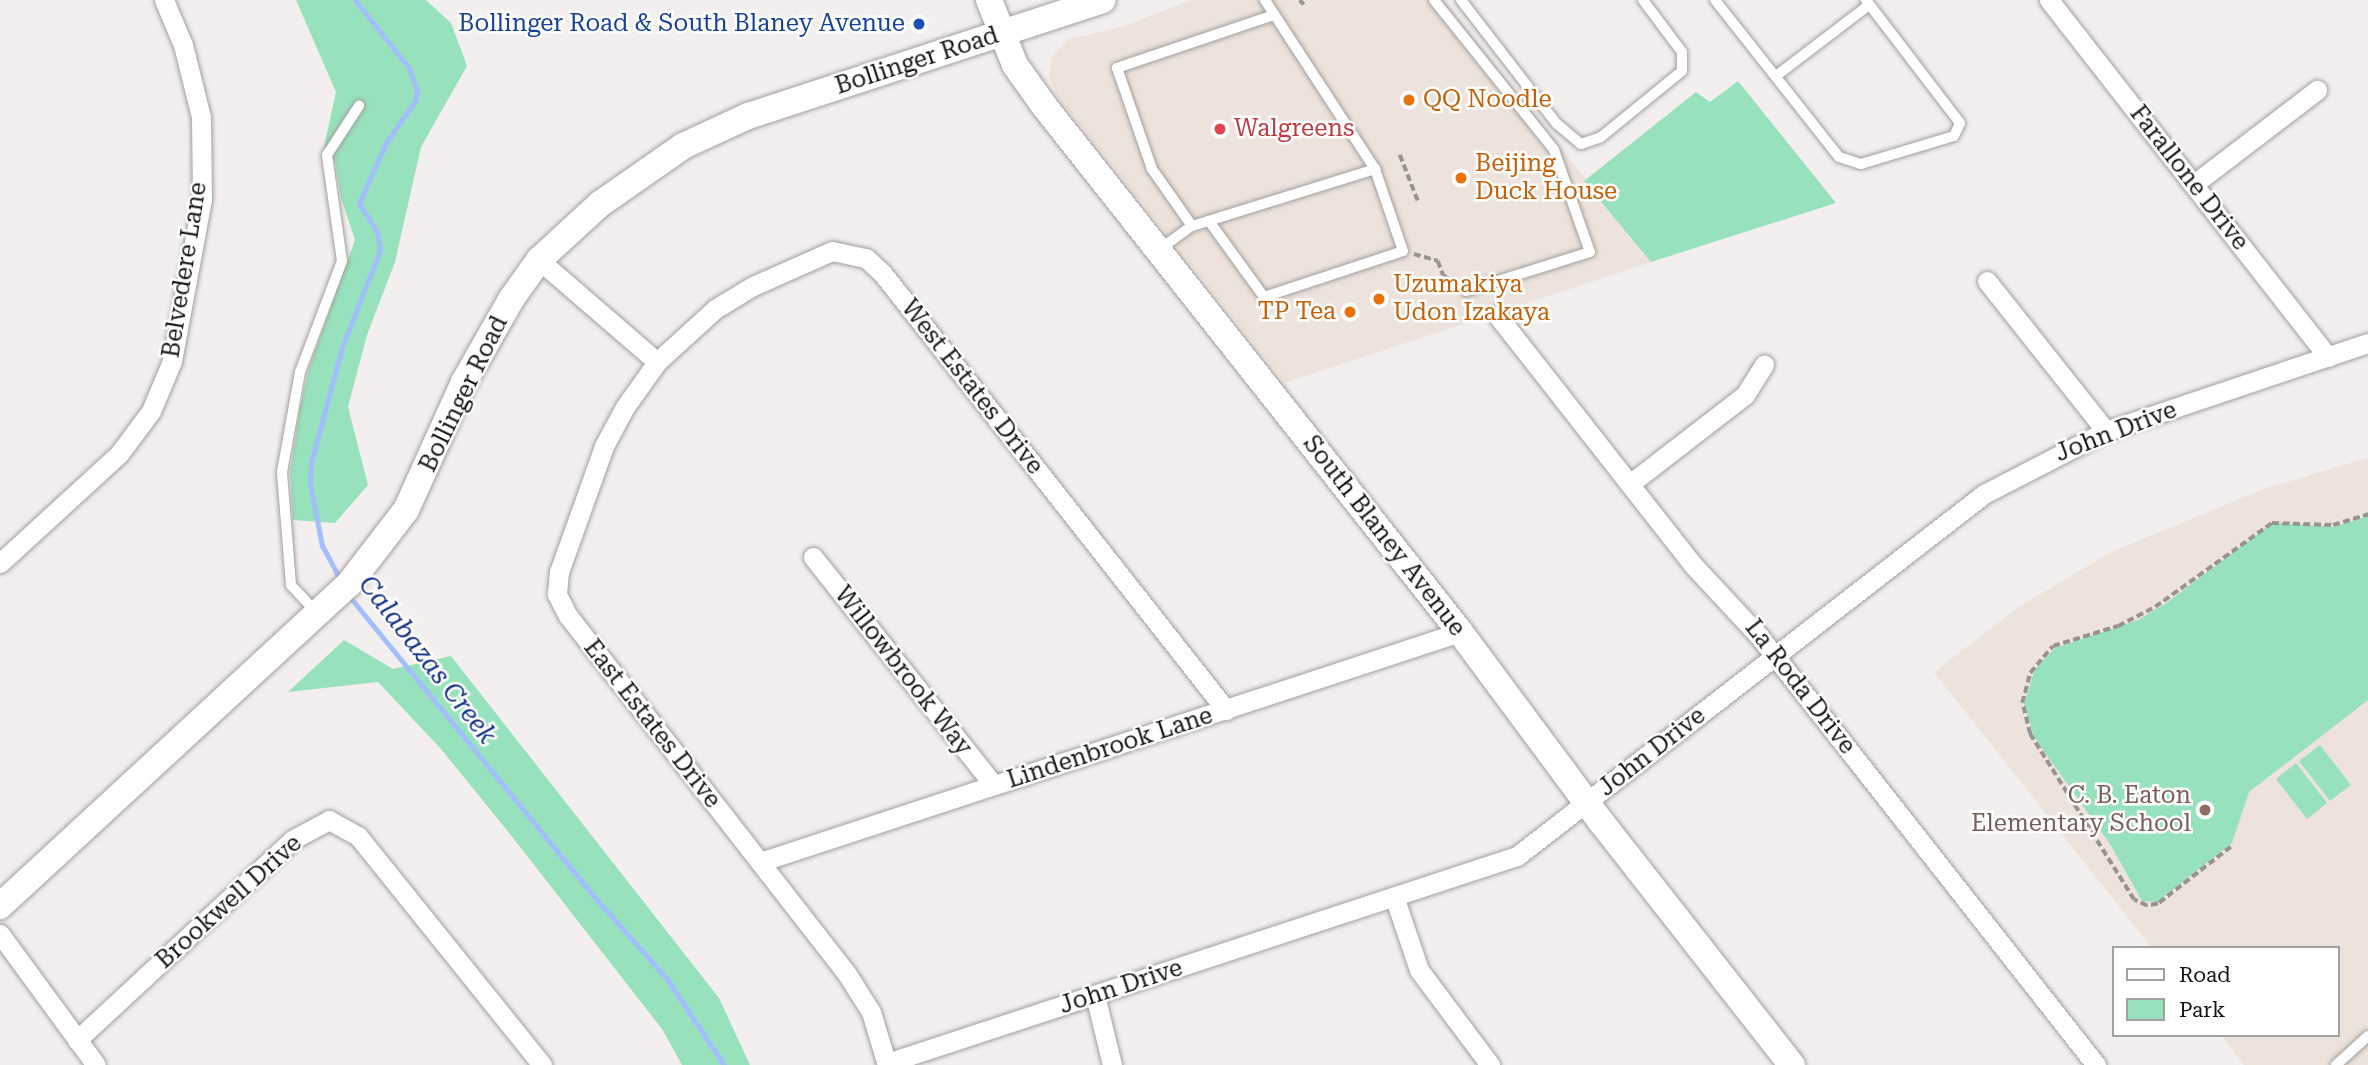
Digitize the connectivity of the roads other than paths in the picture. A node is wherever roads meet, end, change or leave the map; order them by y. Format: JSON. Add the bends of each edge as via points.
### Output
{"nodes":[{"id":1,"x":164,"y":0,"type":"edge"},
{"id":2,"x":989,"y":0,"type":"edge"},
{"id":3,"x":1102,"y":0,"type":"edge"},
{"id":4,"x":1265,"y":0,"type":"edge"},
{"id":5,"x":1434,"y":0,"type":"edge"},
{"id":6,"x":1461,"y":0,"type":"edge"},
{"id":7,"x":1643,"y":0,"type":"edge"},
{"id":8,"x":1715,"y":0,"type":"edge"},
{"id":9,"x":2049,"y":0,"type":"edge"},
{"id":10,"x":1868,"y":2,"type":"edge"},
{"id":11,"x":1274,"y":15,"type":"junction"},
{"id":12,"x":1002,"y":34,"type":"junction"},
{"id":13,"x":1776,"y":76,"type":"junction"},
{"id":14,"x":2317,"y":90,"type":"dead end"},
{"id":15,"x":359,"y":106,"type":"dead end"},
{"id":16,"x":1375,"y":169,"type":"junction"},
{"id":17,"x":2194,"y":184,"type":"junction"},
{"id":18,"x":1209,"y":221,"type":"junction"},
{"id":19,"x":1192,"y":226,"type":"junction"},
{"id":20,"x":1158,"y":250,"type":"junction"},
{"id":21,"x":539,"y":260,"type":"junction"},
{"id":22,"x":1987,"y":281,"type":"dead end"},
{"id":23,"x":1466,"y":291,"type":"road end"},
{"id":24,"x":1497,"y":315,"type":"dead end"},
{"id":25,"x":2368,"y":343,"type":"edge"},
{"id":26,"x":2328,"y":357,"type":"junction"},
{"id":27,"x":657,"y":362,"type":"junction"},
{"id":28,"x":1764,"y":365,"type":"dead end"},
{"id":29,"x":2106,"y":432,"type":"junction"},
{"id":30,"x":1631,"y":483,"type":"junction"},
{"id":31,"x":813,"y":557,"type":"dead end"},
{"id":32,"x":0,"y":563,"type":"edge"},
{"id":33,"x":322,"y":611,"type":"junction"},
{"id":34,"x":1460,"y":632,"type":"junction"},
{"id":35,"x":1774,"y":654,"type":"junction"},
{"id":36,"x":1226,"y":710,"type":"junction"},
{"id":37,"x":994,"y":785,"type":"junction"},
{"id":38,"x":1587,"y":803,"type":"junction"},
{"id":39,"x":760,"y":862,"type":"junction"},
{"id":40,"x":1395,"y":899,"type":"junction"},
{"id":41,"x":0,"y":906,"type":"edge"},
{"id":42,"x":0,"y":934,"type":"edge"},
{"id":43,"x":1095,"y":995,"type":"junction"},
{"id":44,"x":2368,"y":1036,"type":"edge"},
{"id":45,"x":77,"y":1040,"type":"junction"},
{"id":46,"x":887,"y":1064,"type":"edge"},
{"id":47,"x":96,"y":1065,"type":"edge"},
{"id":48,"x":542,"y":1065,"type":"edge"},
{"id":49,"x":1112,"y":1065,"type":"edge"},
{"id":50,"x":1490,"y":1065,"type":"edge"},
{"id":51,"x":1792,"y":1065,"type":"edge"},
{"id":52,"x":2096,"y":1065,"type":"edge"},
{"id":53,"x":2336,"y":1065,"type":"edge"}],
"edges":[{"from":1,"to":32,"type":"street","name":"Belvedere Lane","via":[[183,45],[201,117],[202,199],[172,361],[151,411],[119,454]]},
{"from":2,"to":12,"type":"main road","name":"South Blaney Avenue"},
{"from":3,"to":12,"type":"main road","name":"Bollinger Road"},
{"from":4,"to":11,"type":"lane"},
{"from":5,"to":23,"type":"lane","via":[[1554,150],[1590,252]]},
{"from":6,"to":7,"type":"lane","via":[[1557,124],[1581,144],[1601,137],[1682,71],[1682,52]]},
{"from":8,"to":13,"type":"lane"},
{"from":9,"to":17,"type":"street","name":"Farallone Drive"},
{"from":10,"to":13,"type":"lane"},
{"from":10,"to":13,"type":"lane","via":[[1960,123],[1954,136],[1861,164],[1839,157]]},
{"from":11,"to":16,"type":"lane"},
{"from":11,"to":19,"type":"lane","via":[[1117,68],[1152,169]]},
{"from":12,"to":20,"type":"main road","name":"South Blaney Avenue","via":[[1015,65]]},
{"from":12,"to":21,"type":"main road","name":"Bollinger Road","via":[[748,116],[683,146],[632,177]]},
{"from":14,"to":17,"type":"street"},
{"from":15,"to":33,"type":"lane","via":[[327,155],[342,261],[300,372],[282,472],[292,585]]},
{"from":16,"to":18,"type":"lane"},
{"from":16,"to":18,"type":"lane","via":[[1403,251],[1264,297]]},
{"from":17,"to":26,"type":"street","name":"Farallone Drive"},
{"from":18,"to":19,"type":"lane"},
{"from":19,"to":20,"type":"lane"},
{"from":20,"to":34,"type":"main road","name":"South Blaney Avenue"},
{"from":21,"to":27,"type":"street"},
{"from":21,"to":33,"type":"main road","name":"Bollinger Road","via":[[464,382],[406,510],[368,562]]},
{"from":22,"to":29,"type":"street"},
{"from":24,"to":30,"type":"street","name":"La Roda Drive"},
{"from":25,"to":26,"type":"street","name":"John Drive"},
{"from":26,"to":29,"type":"street","name":"John Drive"},
{"from":27,"to":36,"type":"street","name":"West Estates Drive","via":[[715,309],[765,280],[832,251],[866,258]]},
{"from":27,"to":39,"type":"street","name":"East Estates Drive","via":[[604,446],[559,572],[557,594],[568,615]]},
{"from":28,"to":30,"type":"street","via":[[1745,395]]},
{"from":29,"to":35,"type":"street","name":"John Drive","via":[[2025,470],[1947,519]]},
{"from":30,"to":35,"type":"street","name":"La Roda Drive","via":[[1693,565]]},
{"from":31,"to":37,"type":"street","name":"Willowbrook Way"},
{"from":33,"to":41,"type":"main road","name":"Bollinger Road"},
{"from":34,"to":36,"type":"street","name":"Lindenbrook Lane"},
{"from":34,"to":38,"type":"main road","name":"South Blaney Avenue"},
{"from":35,"to":38,"type":"street","name":"John Drive"},
{"from":35,"to":52,"type":"street","name":"La Roda Drive"},
{"from":36,"to":37,"type":"street","name":"Lindenbrook Lane"},
{"from":37,"to":39,"type":"street","name":"Lindenbrook Lane"},
{"from":38,"to":40,"type":"street","name":"John Drive","via":[[1517,856]]},
{"from":38,"to":51,"type":"main road","name":"South Blaney Avenue"},
{"from":39,"to":46,"type":"street","name":"East Estates Drive","via":[[848,974],[871,1012]]},
{"from":40,"to":43,"type":"street","name":"John Drive"},
{"from":40,"to":50,"type":"street","via":[[1419,970]]},
{"from":42,"to":45,"type":"street"},
{"from":43,"to":46,"type":"street","name":"John Drive"},
{"from":43,"to":49,"type":"street"},
{"from":44,"to":53,"type":"lane"},
{"from":45,"to":47,"type":"street"},
{"from":45,"to":48,"type":"street","name":"Brookwell Drive","via":[[292,840],[329,820],[358,836]]}]}
